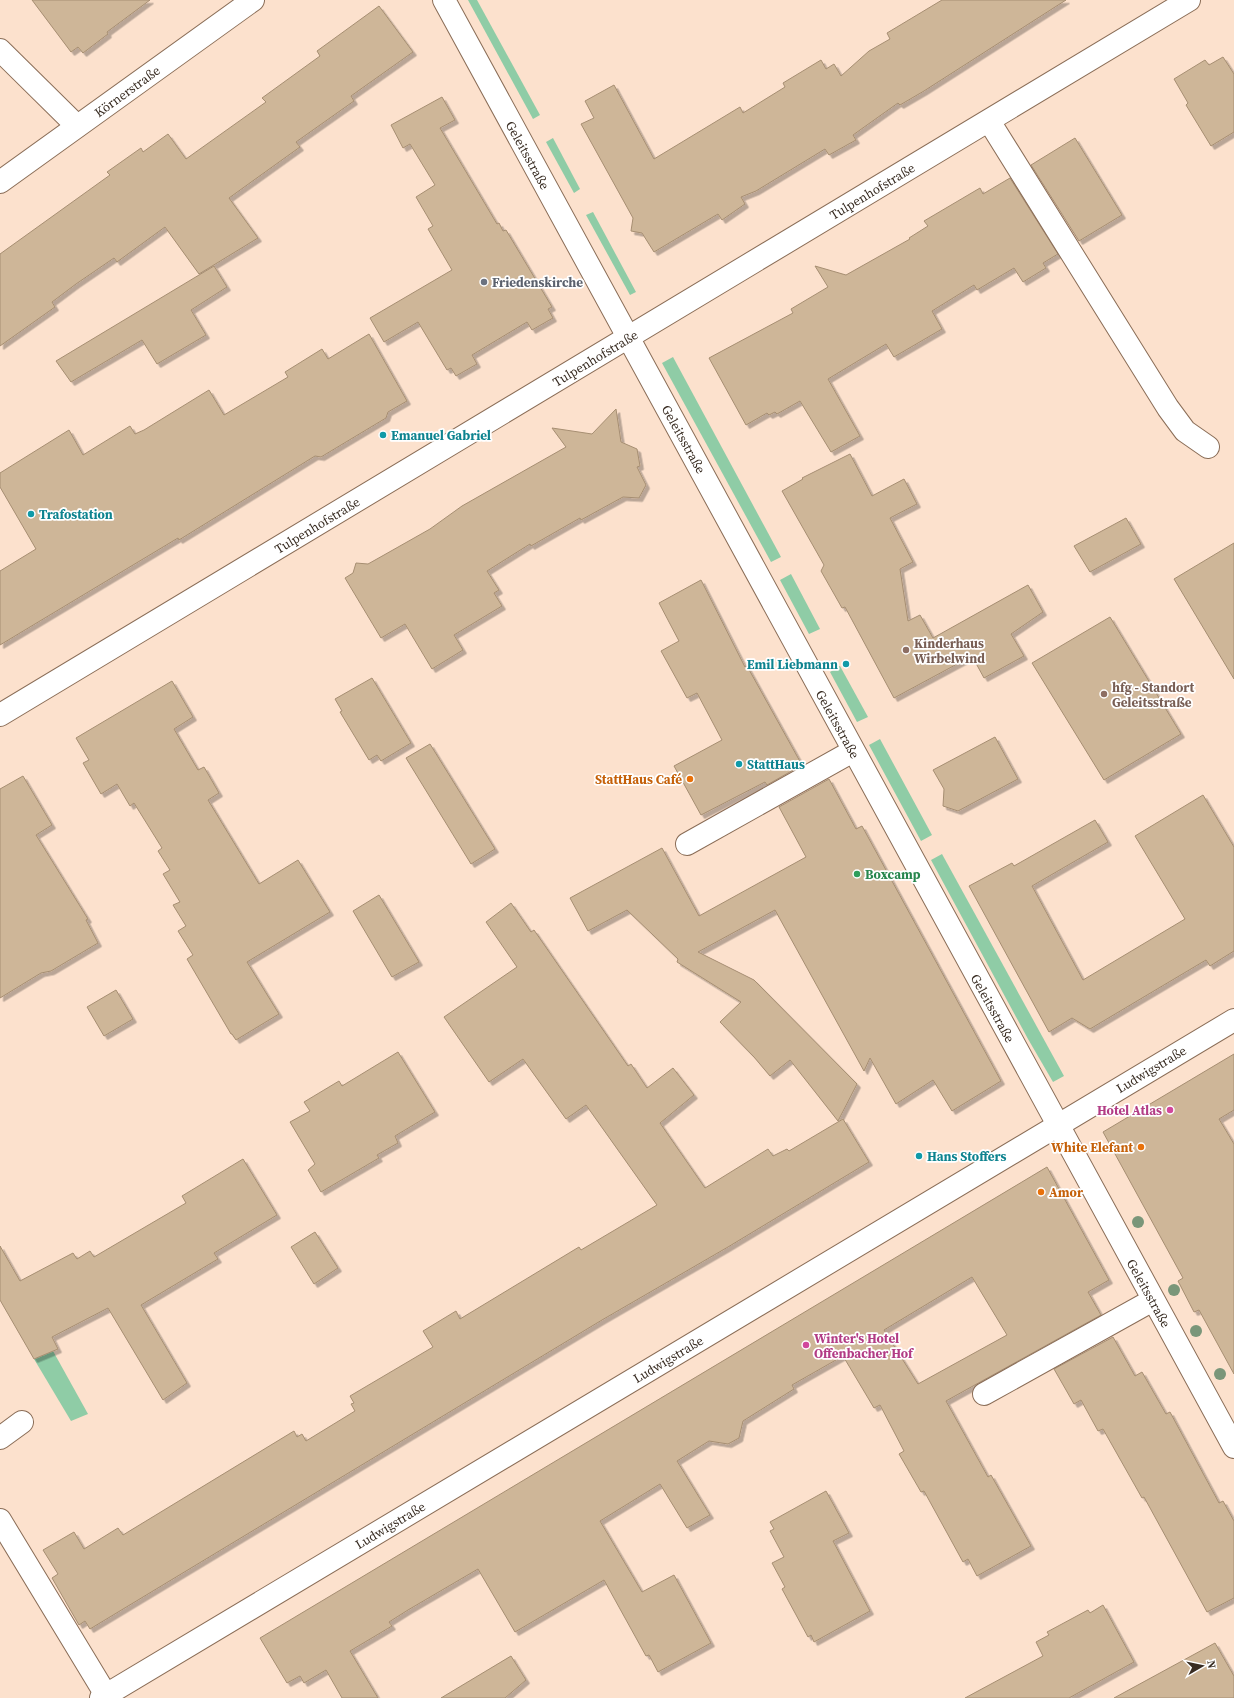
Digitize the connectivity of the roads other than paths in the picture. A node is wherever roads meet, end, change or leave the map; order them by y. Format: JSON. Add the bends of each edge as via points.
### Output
{"nodes":[{"id":1,"x":253,"y":0,"type":"edge"},
{"id":2,"x":444,"y":0,"type":"edge"},
{"id":3,"x":1189,"y":0,"type":"edge"},
{"id":4,"x":0,"y":50,"type":"edge"},
{"id":5,"x":989,"y":121,"type":"junction"},
{"id":6,"x":77,"y":126,"type":"junction"},
{"id":7,"x":0,"y":182,"type":"edge"},
{"id":8,"x":629,"y":338,"type":"junction"},
{"id":9,"x":1208,"y":447,"type":"dead end"},
{"id":10,"x":0,"y":715,"type":"edge"},
{"id":11,"x":853,"y":751,"type":"junction"},
{"id":12,"x":687,"y":844,"type":"dead end"},
{"id":13,"x":1234,"y":1020,"type":"edge"},
{"id":14,"x":1057,"y":1126,"type":"junction"},
{"id":15,"x":1153,"y":1300,"type":"junction"},
{"id":16,"x":984,"y":1394,"type":"dead end"},
{"id":17,"x":22,"y":1422,"type":"dead end"},
{"id":18,"x":0,"y":1438,"type":"edge"},
{"id":19,"x":1234,"y":1447,"type":"edge"},
{"id":20,"x":0,"y":1520,"type":"edge"},
{"id":21,"x":104,"y":1697,"type":"edge"}],
"edges":[{"from":1,"to":6,"type":"street","name":"Körnerstraße"},
{"from":2,"to":8,"type":"street","name":"Geleitsstraße"},
{"from":3,"to":5,"type":"street","name":"Tulpenhofstraße"},
{"from":4,"to":6,"type":"street"},
{"from":5,"to":8,"type":"street","name":"Tulpenhofstraße"},
{"from":5,"to":9,"type":"street","via":[[1168,408],[1185,431]]},
{"from":6,"to":7,"type":"street","name":"Körnerstraße"},
{"from":8,"to":10,"type":"street","name":"Tulpenhofstraße"},
{"from":8,"to":11,"type":"street","name":"Geleitsstraße"},
{"from":11,"to":12,"type":"street"},
{"from":11,"to":14,"type":"street","name":"Geleitsstraße"},
{"from":13,"to":14,"type":"street","name":"Ludwigstraße"},
{"from":14,"to":15,"type":"street","name":"Geleitsstraße"},
{"from":14,"to":21,"type":"street","name":"Ludwigstraße"},
{"from":15,"to":16,"type":"street"},
{"from":15,"to":19,"type":"street","name":"Geleitsstraße"},
{"from":17,"to":18,"type":"street"},
{"from":20,"to":21,"type":"street"}]}
